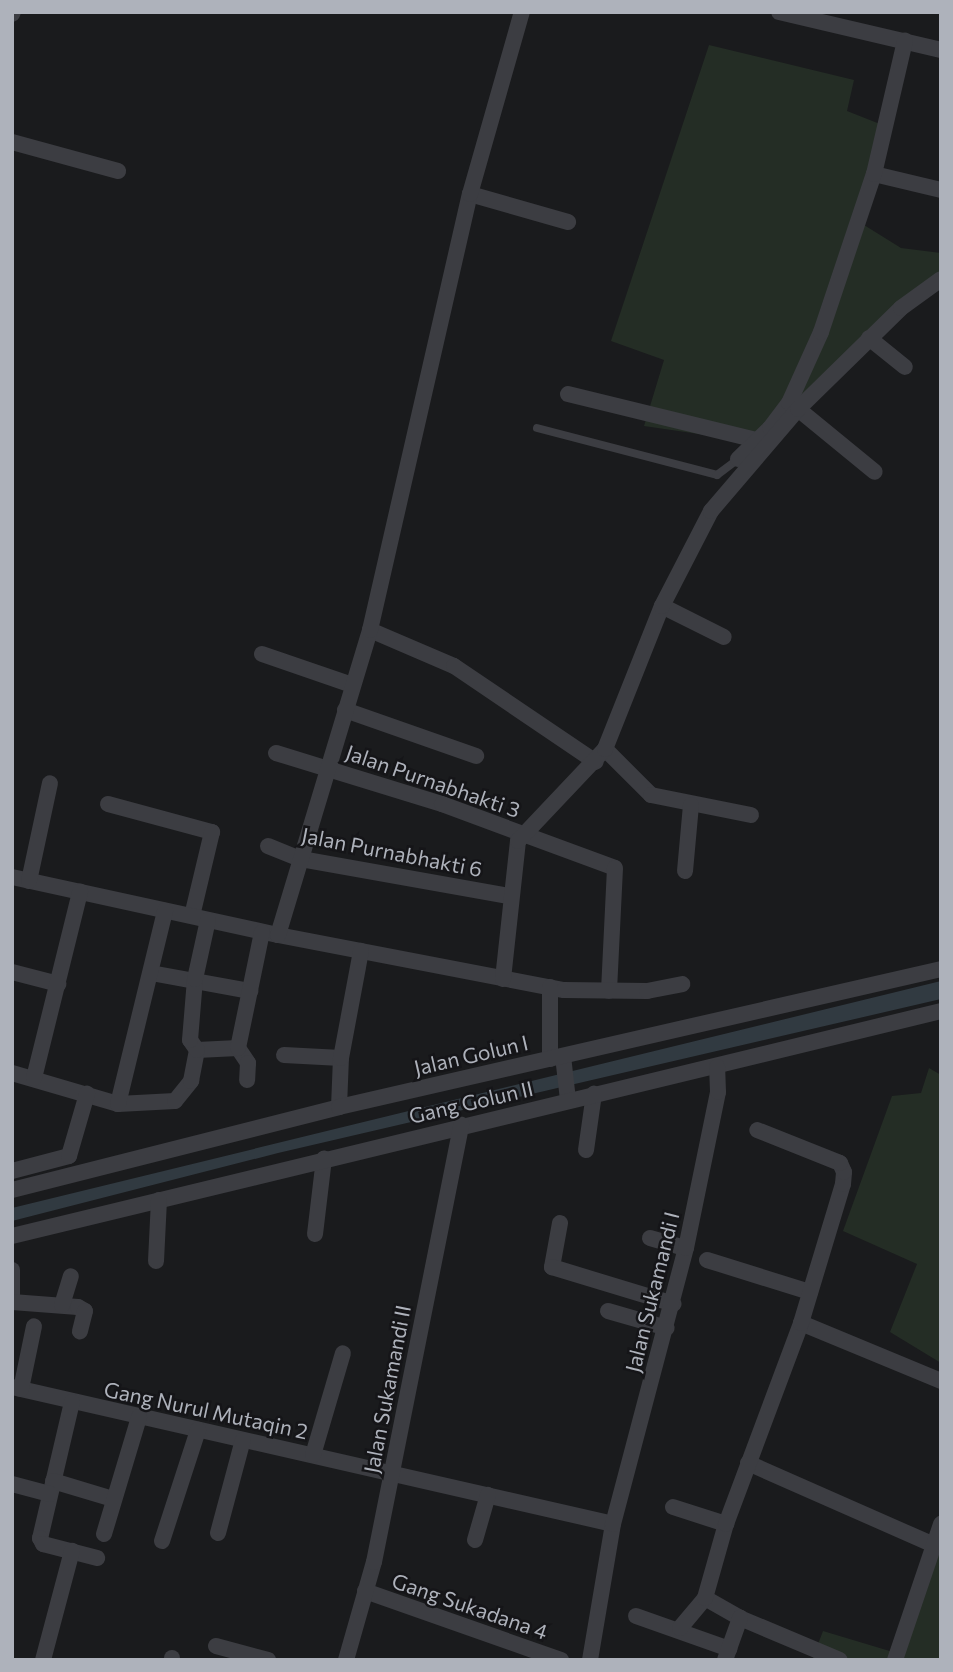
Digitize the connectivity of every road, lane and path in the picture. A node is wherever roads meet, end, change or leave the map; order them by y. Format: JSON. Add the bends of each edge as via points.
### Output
{"nodes":[{"id":1,"x":522,"y":12,"type":"edge"},
{"id":2,"x":790,"y":13,"type":"edge"},
{"id":3,"x":905,"y":41,"type":"junction"},
{"id":4,"x":941,"y":50,"type":"edge"},
{"id":5,"x":12,"y":142,"type":"edge"},
{"id":6,"x":118,"y":171,"type":"dead end"},
{"id":7,"x":874,"y":174,"type":"junction"},
{"id":8,"x":941,"y":190,"type":"edge"},
{"id":9,"x":470,"y":194,"type":"junction"},
{"id":10,"x":568,"y":222,"type":"dead end"},
{"id":11,"x":941,"y":279,"type":"edge"},
{"id":12,"x":869,"y":338,"type":"junction"},
{"id":13,"x":905,"y":367,"type":"dead end"},
{"id":14,"x":568,"y":394,"type":"dead end"},
{"id":15,"x":798,"y":409,"type":"junction"},
{"id":16,"x":537,"y":428,"type":"dead end"},
{"id":17,"x":757,"y":440,"type":"junction"},
{"id":18,"x":738,"y":459,"type":"joint"},
{"id":19,"x":875,"y":472,"type":"dead end"},
{"id":20,"x":662,"y":606,"type":"junction"},
{"id":21,"x":370,"y":630,"type":"junction"},
{"id":22,"x":724,"y":637,"type":"dead end"},
{"id":23,"x":262,"y":654,"type":"dead end"},
{"id":24,"x":352,"y":685,"type":"junction"},
{"id":25,"x":345,"y":710,"type":"junction"},
{"id":26,"x":276,"y":753,"type":"dead end"},
{"id":27,"x":601,"y":755,"type":"junction"},
{"id":28,"x":476,"y":757,"type":"dead end"},
{"id":29,"x":330,"y":768,"type":"junction"},
{"id":30,"x":51,"y":783,"type":"dead end"},
{"id":31,"x":108,"y":804,"type":"dead end"},
{"id":32,"x":691,"y":805,"type":"junction"},
{"id":33,"x":751,"y":815,"type":"dead end"},
{"id":34,"x":524,"y":834,"type":"junction"},
{"id":35,"x":268,"y":846,"type":"dead end"},
{"id":36,"x":301,"y":859,"type":"junction"},
{"id":37,"x":685,"y":872,"type":"dead end"},
{"id":38,"x":12,"y":877,"type":"edge"},
{"id":39,"x":29,"y":881,"type":"junction"},
{"id":40,"x":80,"y":892,"type":"junction"},
{"id":41,"x":509,"y":896,"type":"junction"},
{"id":42,"x":165,"y":911,"type":"junction"},
{"id":43,"x":200,"y":918,"type":"junction"},
{"id":44,"x":270,"y":933,"type":"junction"},
{"id":45,"x":361,"y":951,"type":"junction"},
{"id":46,"x":941,"y":969,"type":"edge"},
{"id":47,"x":12,"y":972,"type":"edge"},
{"id":48,"x":151,"y":973,"type":"junction"},
{"id":49,"x":194,"y":979,"type":"junction"},
{"id":50,"x":503,"y":979,"type":"junction"},
{"id":51,"x":58,"y":984,"type":"junction"},
{"id":52,"x":682,"y":984,"type":"dead end"},
{"id":53,"x":550,"y":987,"type":"junction"},
{"id":54,"x":250,"y":990,"type":"junction"},
{"id":55,"x":609,"y":991,"type":"junction"},
{"id":56,"x":941,"y":1011,"type":"edge"},
{"id":57,"x":238,"y":1048,"type":"junction"},
{"id":58,"x":197,"y":1050,"type":"junction"},
{"id":59,"x":284,"y":1055,"type":"dead end"},
{"id":60,"x":341,"y":1058,"type":"junction"},
{"id":61,"x":559,"y":1062,"type":"junction"},
{"id":62,"x":717,"y":1068,"type":"junction"},
{"id":63,"x":12,"y":1073,"type":"edge"},
{"id":64,"x":34,"y":1078,"type":"junction"},
{"id":65,"x":247,"y":1080,"type":"dead end"},
{"id":66,"x":87,"y":1094,"type":"junction"},
{"id":67,"x":594,"y":1094,"type":"junction"},
{"id":68,"x":568,"y":1097,"type":"junction"},
{"id":69,"x":118,"y":1104,"type":"junction"},
{"id":70,"x":339,"y":1107,"type":"junction"},
{"id":71,"x":461,"y":1125,"type":"junction"},
{"id":72,"x":757,"y":1130,"type":"dead end"},
{"id":73,"x":586,"y":1150,"type":"dead end"},
{"id":74,"x":324,"y":1159,"type":"junction"},
{"id":75,"x":12,"y":1171,"type":"edge"},
{"id":76,"x":12,"y":1190,"type":"edge"},
{"id":77,"x":159,"y":1200,"type":"junction"},
{"id":78,"x":560,"y":1223,"type":"dead end"},
{"id":79,"x":315,"y":1234,"type":"dead end"},
{"id":80,"x":12,"y":1236,"type":"edge"},
{"id":81,"x":650,"y":1238,"type":"dead end"},
{"id":82,"x":686,"y":1248,"type":"junction"},
{"id":83,"x":707,"y":1260,"type":"dead end"},
{"id":84,"x":156,"y":1261,"type":"dead end"},
{"id":85,"x":12,"y":1270,"type":"edge"},
{"id":86,"x":71,"y":1276,"type":"dead end"},
{"id":87,"x":810,"y":1292,"type":"junction"},
{"id":88,"x":12,"y":1300,"type":"edge"},
{"id":89,"x":674,"y":1304,"type":"junction"},
{"id":90,"x":62,"y":1305,"type":"junction"},
{"id":91,"x":608,"y":1311,"type":"dead end"},
{"id":92,"x":801,"y":1323,"type":"junction"},
{"id":93,"x":34,"y":1326,"type":"dead end"},
{"id":94,"x":667,"y":1328,"type":"junction"},
{"id":95,"x":80,"y":1331,"type":"dead end"},
{"id":96,"x":342,"y":1353,"type":"dead end"},
{"id":97,"x":941,"y":1381,"type":"edge"},
{"id":98,"x":17,"y":1388,"type":"edge"},
{"id":99,"x":72,"y":1402,"type":"junction"},
{"id":100,"x":139,"y":1417,"type":"junction"},
{"id":101,"x":198,"y":1430,"type":"junction"},
{"id":102,"x":243,"y":1440,"type":"junction"},
{"id":103,"x":313,"y":1455,"type":"junction"},
{"id":104,"x":748,"y":1462,"type":"junction"},
{"id":105,"x":392,"y":1473,"type":"junction"},
{"id":106,"x":12,"y":1484,"type":"edge"},
{"id":107,"x":52,"y":1488,"type":"junction"},
{"id":108,"x":488,"y":1495,"type":"junction"},
{"id":109,"x":113,"y":1499,"type":"junction"},
{"id":110,"x":673,"y":1507,"type":"dead end"},
{"id":111,"x":613,"y":1524,"type":"junction"},
{"id":112,"x":726,"y":1524,"type":"junction"},
{"id":113,"x":941,"y":1524,"type":"edge"},
{"id":114,"x":218,"y":1533,"type":"dead end"},
{"id":115,"x":104,"y":1534,"type":"dead end"},
{"id":116,"x":475,"y":1540,"type":"dead end"},
{"id":117,"x":162,"y":1541,"type":"dead end"},
{"id":118,"x":934,"y":1545,"type":"junction"},
{"id":119,"x":72,"y":1551,"type":"junction"},
{"id":120,"x":97,"y":1558,"type":"dead end"},
{"id":121,"x":366,"y":1591,"type":"junction"},
{"id":122,"x":705,"y":1598,"type":"junction"},
{"id":123,"x":636,"y":1616,"type":"dead end"},
{"id":124,"x":740,"y":1618,"type":"junction"},
{"id":125,"x":680,"y":1628,"type":"junction"},
{"id":126,"x":216,"y":1646,"type":"dead end"},
{"id":127,"x":727,"y":1654,"type":"edge"},
{"id":128,"x":43,"y":1660,"type":"edge"},
{"id":129,"x":268,"y":1660,"type":"edge"},
{"id":130,"x":346,"y":1660,"type":"edge"},
{"id":131,"x":561,"y":1660,"type":"edge"},
{"id":132,"x":590,"y":1660,"type":"edge"},
{"id":133,"x":840,"y":1660,"type":"edge"},
{"id":134,"x":895,"y":1660,"type":"edge"}],
"edges":[{"from":1,"to":9,"type":"street"},
{"from":2,"to":3,"type":"street"},
{"from":3,"to":4,"type":"street"},
{"from":3,"to":7,"type":"street"},
{"from":5,"to":6,"type":"street"},
{"from":7,"to":8,"type":"street"},
{"from":7,"to":17,"type":"street","via":[[821,332],[789,403]]},
{"from":9,"to":10,"type":"street"},
{"from":9,"to":21,"type":"street"},
{"from":11,"to":12,"type":"street"},
{"from":12,"to":13,"type":"street"},
{"from":12,"to":15,"type":"street"},
{"from":14,"to":17,"type":"street"},
{"from":15,"to":19,"type":"street"},
{"from":15,"to":20,"type":"street","via":[[711,511]]},
{"from":16,"to":18,"type":"lane","via":[[717,475]]},
{"from":17,"to":18,"type":"street"},
{"from":20,"to":22,"type":"street"},
{"from":20,"to":27,"type":"street"},
{"from":21,"to":24,"type":"street"},
{"from":21,"to":27,"type":"street","via":[[454,666]]},
{"from":23,"to":24,"type":"street"},
{"from":24,"to":25,"type":"street"},
{"from":25,"to":28,"type":"street"},
{"from":25,"to":29,"type":"street"},
{"from":26,"to":29,"type":"street","name":"Jalan Purnabhakti 3"},
{"from":27,"to":32,"type":"street","via":[[651,796]]},
{"from":27,"to":34,"type":"street"},
{"from":29,"to":34,"type":"street","name":"Jalan Purnabhakti 3"},
{"from":29,"to":36,"type":"street"},
{"from":30,"to":39,"type":"street"},
{"from":31,"to":43,"type":"street","via":[[212,832]]},
{"from":32,"to":33,"type":"street"},
{"from":32,"to":37,"type":"street"},
{"from":34,"to":41,"type":"street","via":[[518,841]]},
{"from":34,"to":55,"type":"street","name":"Jalan Purnabhakti 3","via":[[615,868]]},
{"from":35,"to":36,"type":"street","name":"Jalan Purnabhakti 6"},
{"from":36,"to":41,"type":"street","name":"Jalan Purnabhakti 6"},
{"from":36,"to":44,"type":"street"},
{"from":38,"to":39,"type":"street"},
{"from":39,"to":40,"type":"street"},
{"from":40,"to":42,"type":"street"},
{"from":40,"to":51,"type":"street"},
{"from":41,"to":50,"type":"street"},
{"from":42,"to":43,"type":"street"},
{"from":42,"to":48,"type":"street"},
{"from":43,"to":44,"type":"street"},
{"from":43,"to":49,"type":"street"},
{"from":44,"to":45,"type":"street"},
{"from":44,"to":54,"type":"street"},
{"from":45,"to":50,"type":"street"},
{"from":45,"to":60,"type":"street"},
{"from":46,"to":61,"type":"street","name":"Jalan Golun I"},
{"from":47,"to":51,"type":"street"},
{"from":48,"to":49,"type":"street"},
{"from":48,"to":69,"type":"street"},
{"from":49,"to":54,"type":"street"},
{"from":49,"to":58,"type":"street","via":[[190,1040]]},
{"from":50,"to":53,"type":"street"},
{"from":51,"to":64,"type":"street"},
{"from":52,"to":55,"type":"street"},
{"from":53,"to":55,"type":"street"},
{"from":53,"to":61,"type":"street"},
{"from":54,"to":57,"type":"street"},
{"from":56,"to":62,"type":"street","name":"Gang Golun II"},
{"from":57,"to":58,"type":"street"},
{"from":57,"to":65,"type":"street","via":[[248,1063]]},
{"from":58,"to":69,"type":"street","via":[[191,1081],[175,1101]]},
{"from":59,"to":60,"type":"street"},
{"from":60,"to":70,"type":"street"},
{"from":61,"to":68,"type":"street"},
{"from":61,"to":70,"type":"street","name":"Jalan Golun I"},
{"from":62,"to":67,"type":"street","name":"Gang Golun II"},
{"from":62,"to":82,"type":"street","name":"Jalan Sukamandi I","via":[[718,1092]]},
{"from":63,"to":64,"type":"street"},
{"from":64,"to":66,"type":"street"},
{"from":66,"to":69,"type":"street"},
{"from":66,"to":75,"type":"street","via":[[69,1156]]},
{"from":67,"to":68,"type":"street","name":"Gang Golun II"},
{"from":67,"to":73,"type":"street"},
{"from":68,"to":71,"type":"street","name":"Gang Golun II"},
{"from":70,"to":76,"type":"street","name":"Jalan Golun I"},
{"from":71,"to":74,"type":"street","name":"Gang Golun II"},
{"from":71,"to":105,"type":"street","name":"Jalan Sukamandi II"},
{"from":72,"to":87,"type":"street","via":[[839,1163],[844,1172]]},
{"from":74,"to":77,"type":"street","name":"Gang Golun II"},
{"from":74,"to":79,"type":"street"},
{"from":77,"to":80,"type":"street","name":"Gang Golun II"},
{"from":77,"to":84,"type":"street"},
{"from":78,"to":89,"type":"street","via":[[552,1267]]},
{"from":81,"to":82,"type":"street"},
{"from":82,"to":89,"type":"street","name":"Jalan Sukamandi I"},
{"from":83,"to":87,"type":"street"},
{"from":85,"to":88,"type":"street"},
{"from":86,"to":90,"type":"street"},
{"from":87,"to":92,"type":"street"},
{"from":88,"to":90,"type":"street"},
{"from":89,"to":94,"type":"street","name":"Jalan Sukamandi I"},
{"from":90,"to":95,"type":"street","via":[[85,1311]]},
{"from":91,"to":94,"type":"street"},
{"from":92,"to":97,"type":"street"},
{"from":92,"to":104,"type":"street"},
{"from":93,"to":98,"type":"street"},
{"from":94,"to":111,"type":"street","name":"Jalan Sukamandi I"},
{"from":96,"to":103,"type":"street"},
{"from":98,"to":99,"type":"street","name":"Gang Nurul Mutaqin 2"},
{"from":99,"to":100,"type":"street","name":"Gang Nurul Mutaqin 2"},
{"from":99,"to":107,"type":"street"},
{"from":100,"to":101,"type":"street","name":"Gang Nurul Mutaqin 2"},
{"from":100,"to":109,"type":"street"},
{"from":101,"to":102,"type":"street","name":"Gang Nurul Mutaqin 2"},
{"from":101,"to":117,"type":"street"},
{"from":102,"to":103,"type":"street","name":"Gang Nurul Mutaqin 2"},
{"from":102,"to":114,"type":"street"},
{"from":103,"to":105,"type":"street","name":"Gang Nurul Mutaqin 2"},
{"from":104,"to":112,"type":"street"},
{"from":104,"to":118,"type":"street"},
{"from":105,"to":108,"type":"street","name":"Gang Nurul Mutaqin 2"},
{"from":105,"to":121,"type":"street","name":"Jalan Sukamandi II"},
{"from":106,"to":107,"type":"street"},
{"from":107,"to":109,"type":"street"},
{"from":107,"to":119,"type":"street","via":[[41,1541]]},
{"from":108,"to":111,"type":"street","name":"Gang Nurul Mutaqin 2"},
{"from":108,"to":116,"type":"street"},
{"from":109,"to":115,"type":"street"},
{"from":110,"to":112,"type":"street"},
{"from":111,"to":132,"type":"street","name":"Jalan Sukamandi I"},
{"from":112,"to":122,"type":"street"},
{"from":113,"to":118,"type":"street"},
{"from":118,"to":134,"type":"street"},
{"from":119,"to":120,"type":"street"},
{"from":119,"to":128,"type":"street"},
{"from":121,"to":130,"type":"street","name":"Jalan Sukamandi II"},
{"from":121,"to":131,"type":"street","name":"Gang Sukadana 4"},
{"from":122,"to":124,"type":"street"},
{"from":122,"to":125,"type":"street"},
{"from":123,"to":125,"type":"street"},
{"from":124,"to":127,"type":"street"},
{"from":124,"to":133,"type":"street"},
{"from":125,"to":127,"type":"street"},
{"from":126,"to":129,"type":"street"}]}
